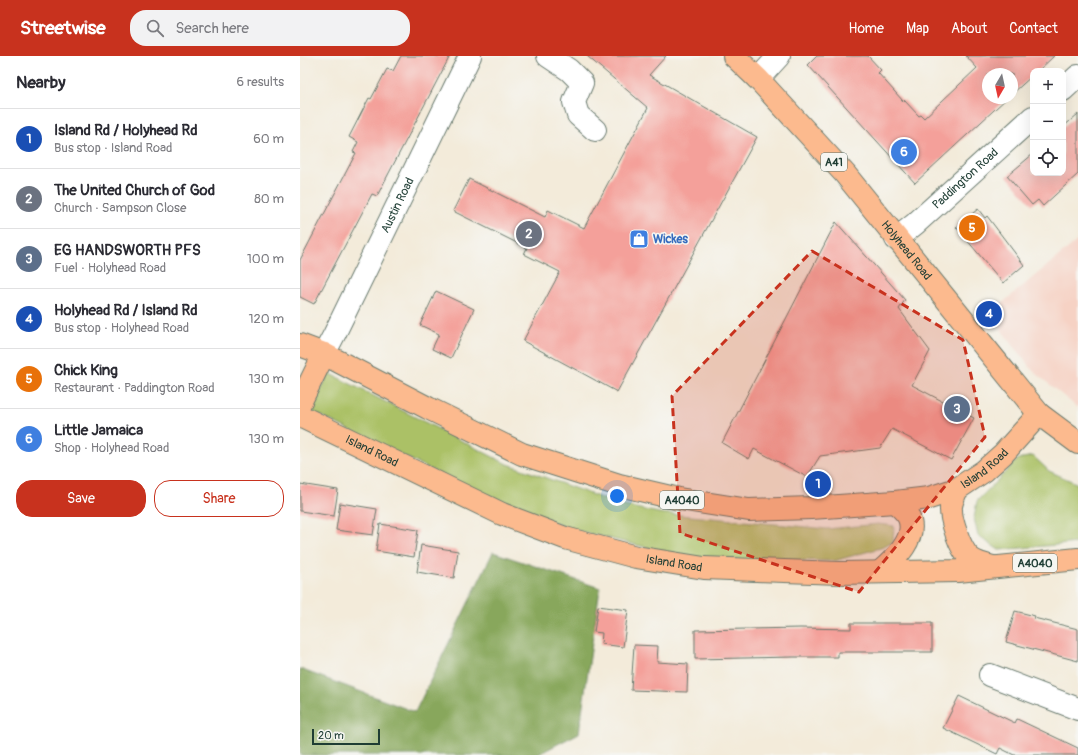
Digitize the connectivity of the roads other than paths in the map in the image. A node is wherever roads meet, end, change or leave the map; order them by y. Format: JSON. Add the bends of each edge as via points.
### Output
{"nodes":[{"id":1,"x":470,"y":56,"type":"edge"},
{"id":2,"x":548,"y":56,"type":"edge"},
{"id":3,"x":734,"y":56,"type":"edge"},
{"id":4,"x":779,"y":56,"type":"edge"},
{"id":5,"x":1078,"y":76,"type":"edge"},
{"id":6,"x":758,"y":78,"type":"junction"},
{"id":7,"x":1066,"y":87,"type":"edge"},
{"id":8,"x":1030,"y":120,"type":"edge"},
{"id":9,"x":595,"y":130,"type":"dead end"},
{"id":10,"x":896,"y":239,"type":"junction"},
{"id":11,"x":300,"y":345,"type":"edge"},
{"id":12,"x":324,"y":354,"type":"junction"},
{"id":13,"x":300,"y":403,"type":"edge"},
{"id":14,"x":1038,"y":414,"type":"junction"},
{"id":15,"x":300,"y":416,"type":"edge"},
{"id":16,"x":1078,"y":443,"type":"edge"},
{"id":17,"x":958,"y":489,"type":"junction"},
{"id":18,"x":896,"y":502,"type":"junction"},
{"id":19,"x":1078,"y":559,"type":"edge"},
{"id":20,"x":993,"y":567,"type":"junction"},
{"id":21,"x":882,"y":571,"type":"junction"},
{"id":22,"x":990,"y":675,"type":"dead end"},
{"id":23,"x":1078,"y":710,"type":"edge"}],
"edges":[{"from":1,"to":12,"type":"street","name":"Austin Road"},
{"from":2,"to":9,"type":"street","via":[[569,70],[582,83],[574,102],[578,115]]},
{"from":3,"to":6,"type":"main road","name":"Holyhead Road","number":"A41"},
{"from":4,"to":6,"type":"street"},
{"from":5,"to":7,"type":"street"},
{"from":6,"to":10,"type":"main road","name":"Holyhead Road","number":"A41","via":[[845,174]]},
{"from":8,"to":10,"type":"street","name":"Paddington Road"},
{"from":10,"to":14,"type":"main road","name":"Holyhead Road","number":"A41"},
{"from":11,"to":12,"type":"main road","name":"Island Road","number":"A4040"},
{"from":12,"to":13,"type":"main road"},
{"from":12,"to":18,"type":"main road","name":"Island Road","number":"A4040","via":[[522,454],[619,485],[679,499],[749,510]]},
{"from":14,"to":16,"type":"main road","name":"Holyhead Road","number":"A41"},
{"from":14,"to":17,"type":"main road","name":"Island Road","number":"A4040","via":[[1003,454]]},
{"from":15,"to":21,"type":"main road","name":"Island Road","number":"A4040","via":[[502,514],[565,538],[636,557],[704,568],[839,573]]},
{"from":17,"to":18,"type":"main road","name":"Island Road","number":"A4040","via":[[929,498]]},
{"from":17,"to":20,"type":"main road","via":[[952,501],[951,512],[963,549],[973,560]]},
{"from":18,"to":21,"type":"main road","via":[[908,516],[911,532],[896,558]]},
{"from":19,"to":20,"type":"main road","name":"Island Road","number":"A4040"},
{"from":20,"to":21,"type":"main road","name":"Island Road","number":"A4040"},
{"from":22,"to":23,"type":"street"}]}
